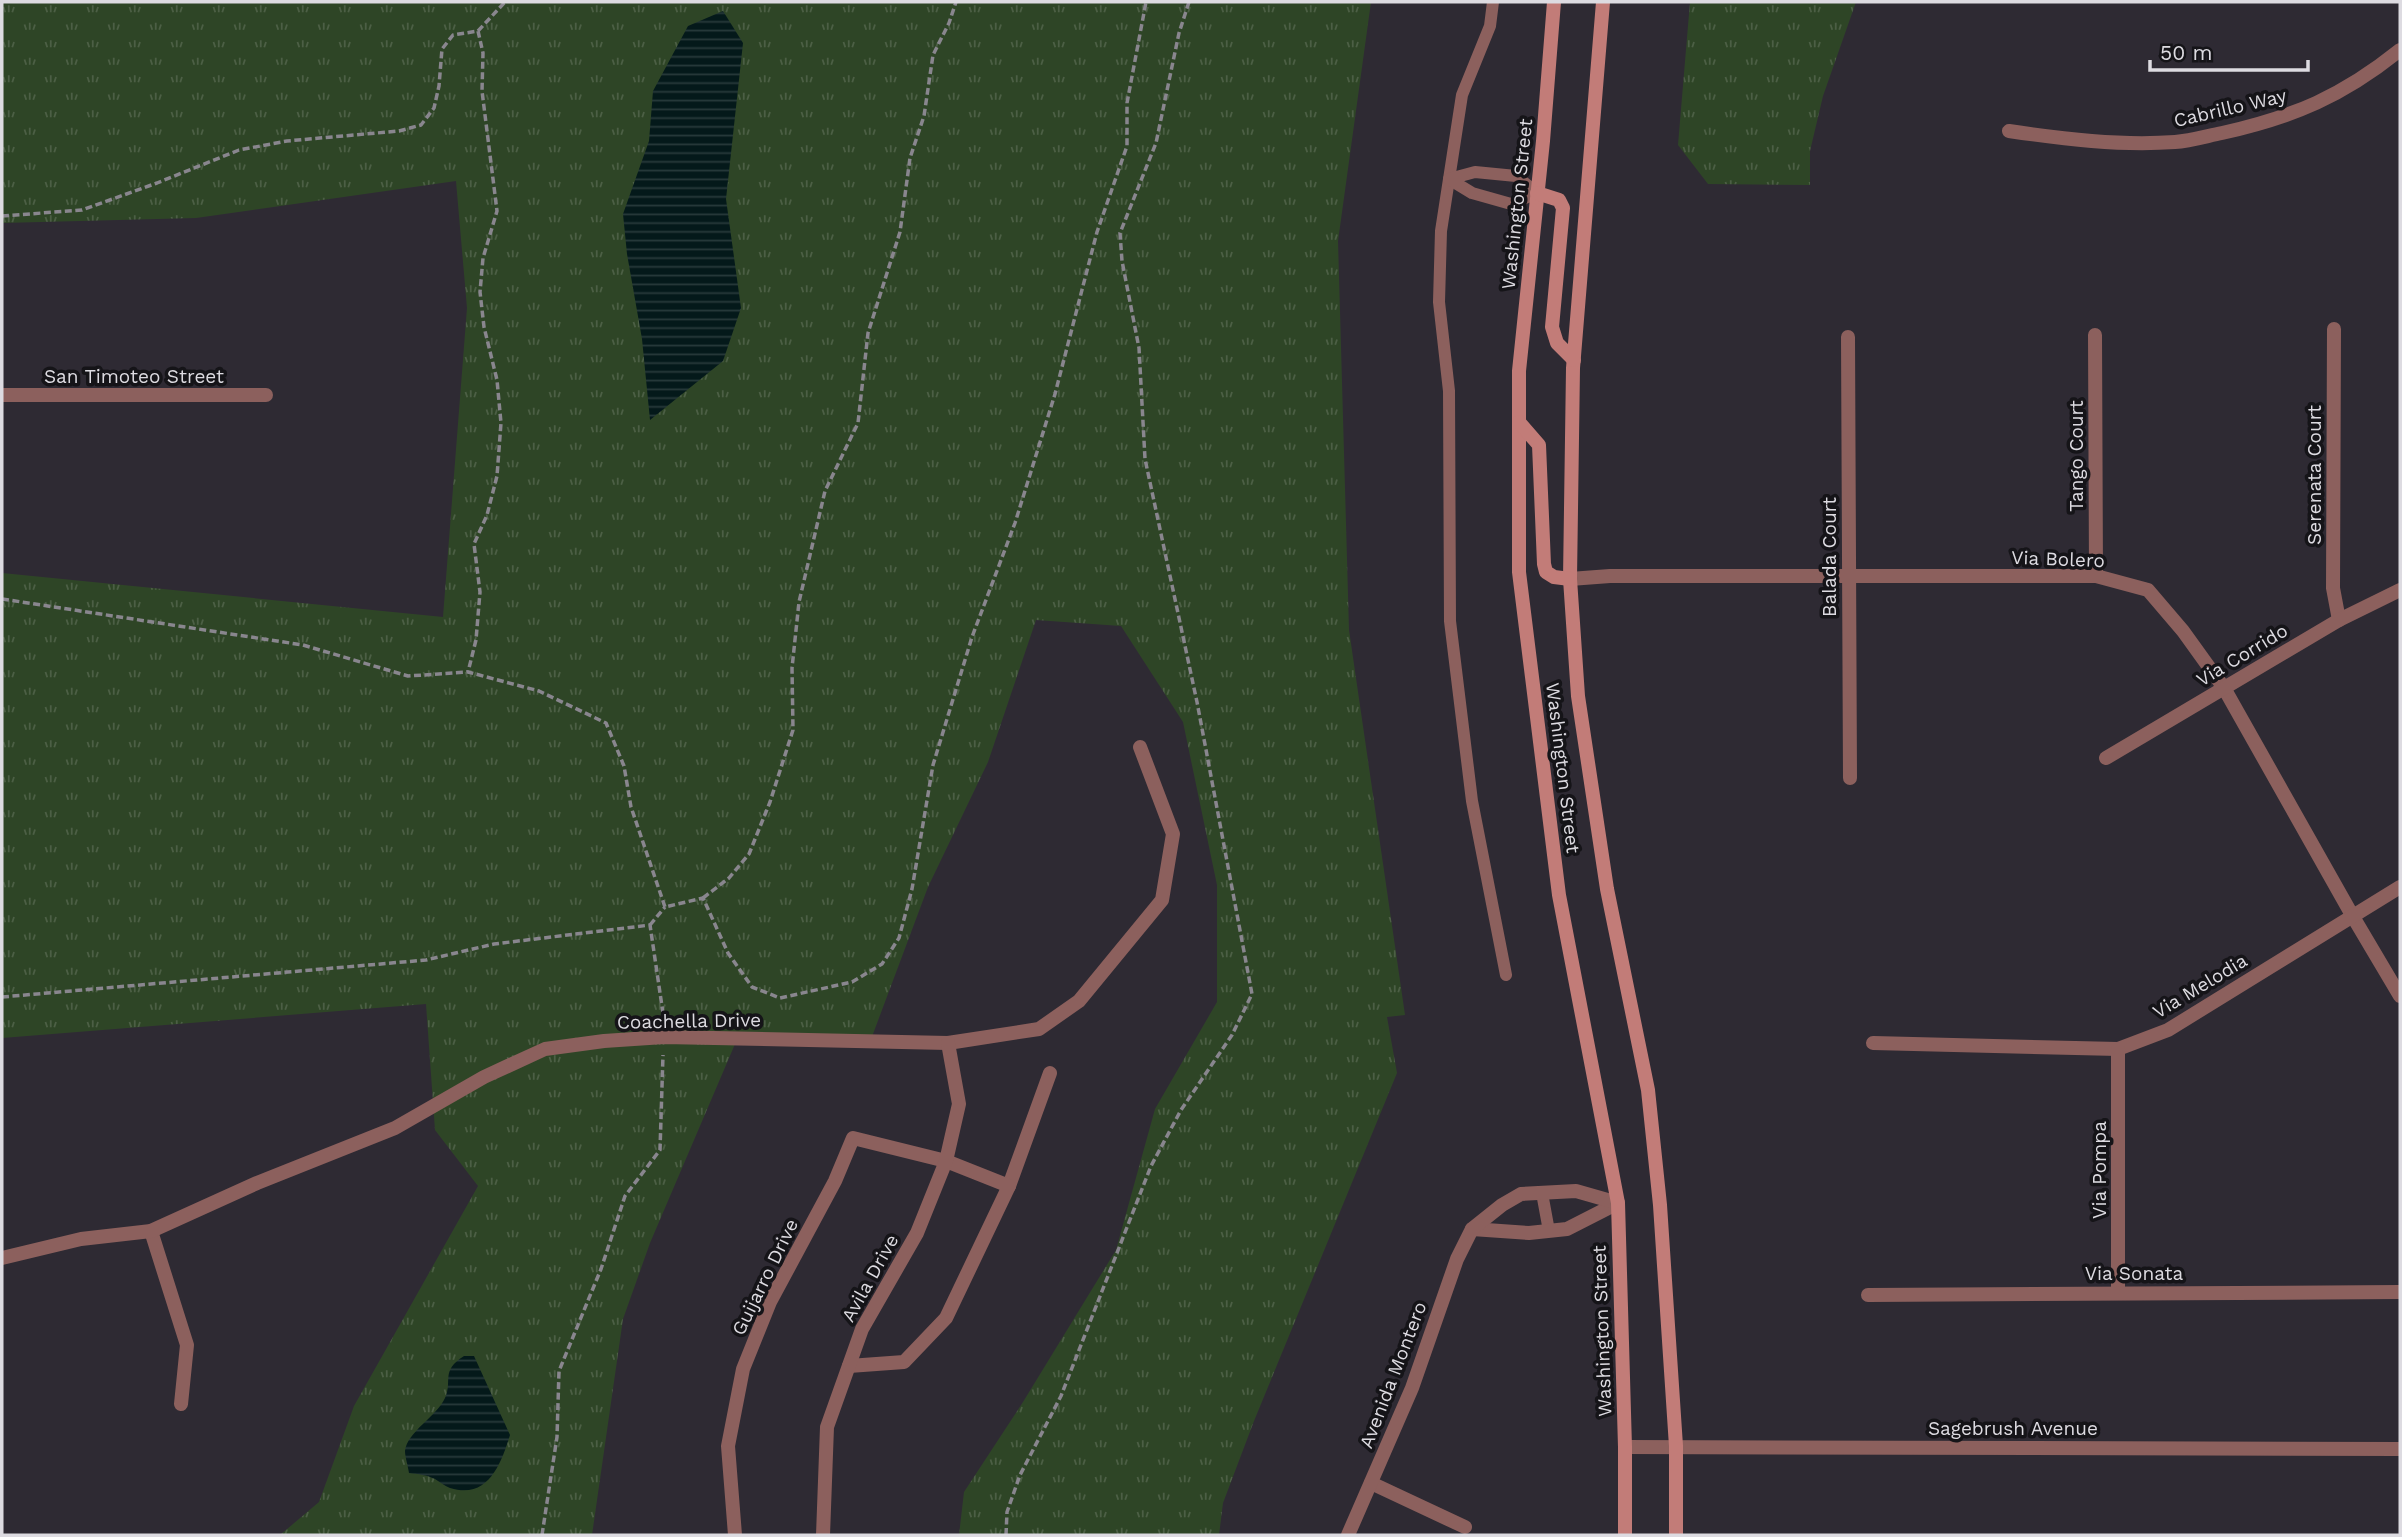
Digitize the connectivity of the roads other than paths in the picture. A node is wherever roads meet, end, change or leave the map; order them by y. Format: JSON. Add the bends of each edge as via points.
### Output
{"nodes":[{"id":1,"x":1493,"y":2,"type":"edge"},
{"id":2,"x":1554,"y":2,"type":"edge"},
{"id":3,"x":1602,"y":2,"type":"edge"},
{"id":4,"x":2400,"y":50,"type":"edge"},
{"id":5,"x":2009,"y":131,"type":"dead end"},
{"id":6,"x":1449,"y":179,"type":"junction"},
{"id":7,"x":1537,"y":193,"type":"junction"},
{"id":8,"x":2334,"y":329,"type":"dead end"},
{"id":9,"x":2095,"y":335,"type":"dead end"},
{"id":10,"x":1848,"y":337,"type":"dead end"},
{"id":11,"x":1574,"y":360,"type":"junction"},
{"id":12,"x":2,"y":395,"type":"edge"},
{"id":13,"x":266,"y":395,"type":"dead end"},
{"id":14,"x":1519,"y":422,"type":"junction"},
{"id":15,"x":1848,"y":576,"type":"junction"},
{"id":16,"x":2096,"y":576,"type":"junction"},
{"id":17,"x":1570,"y":579,"type":"junction"},
{"id":18,"x":2400,"y":590,"type":"edge"},
{"id":19,"x":2339,"y":620,"type":"junction"},
{"id":20,"x":2224,"y":688,"type":"junction"},
{"id":21,"x":1140,"y":747,"type":"dead end"},
{"id":22,"x":2106,"y":758,"type":"dead end"},
{"id":23,"x":1850,"y":778,"type":"dead end"},
{"id":24,"x":2400,"y":887,"type":"edge"},
{"id":25,"x":2352,"y":915,"type":"junction"},
{"id":26,"x":1506,"y":975,"type":"dead end"},
{"id":27,"x":2400,"y":996,"type":"edge"},
{"id":28,"x":948,"y":1043,"type":"junction"},
{"id":29,"x":1873,"y":1043,"type":"dead end"},
{"id":30,"x":2118,"y":1049,"type":"junction"},
{"id":31,"x":1050,"y":1073,"type":"dead end"},
{"id":32,"x":946,"y":1161,"type":"junction"},
{"id":33,"x":1009,"y":1186,"type":"junction"},
{"id":34,"x":1542,"y":1193,"type":"junction"},
{"id":35,"x":1618,"y":1203,"type":"junction"},
{"id":36,"x":1472,"y":1229,"type":"junction"},
{"id":37,"x":151,"y":1231,"type":"junction"},
{"id":38,"x":1549,"y":1231,"type":"junction"},
{"id":39,"x":2,"y":1258,"type":"edge"},
{"id":40,"x":2118,"y":1292,"type":"junction"},
{"id":41,"x":2400,"y":1292,"type":"edge"},
{"id":42,"x":1868,"y":1295,"type":"dead end"},
{"id":43,"x":849,"y":1366,"type":"junction"},
{"id":44,"x":181,"y":1404,"type":"dead end"},
{"id":45,"x":1676,"y":1446,"type":"junction"},
{"id":46,"x":1625,"y":1447,"type":"junction"},
{"id":47,"x":2400,"y":1448,"type":"edge"},
{"id":48,"x":1371,"y":1483,"type":"junction"},
{"id":49,"x":1465,"y":1527,"type":"dead end"},
{"id":50,"x":735,"y":1535,"type":"edge"},
{"id":51,"x":823,"y":1535,"type":"edge"},
{"id":52,"x":1348,"y":1535,"type":"edge"},
{"id":53,"x":1625,"y":1535,"type":"edge"},
{"id":54,"x":1676,"y":1535,"type":"edge"}],
"edges":[{"from":1,"to":6,"type":"lane","via":[[1490,26],[1462,95]]},
{"from":2,"to":7,"type":"main road","name":"Washington Street"},
{"from":3,"to":11,"type":"main road","name":"Washington Street"},
{"from":4,"to":5,"type":"street","name":"Cabrillo Way","via":[[2345,89],[2294,114],[2176,142],[2079,141]]},
{"from":6,"to":7,"type":"lane","via":[[1475,172],[1516,176]]},
{"from":6,"to":7,"type":"lane","via":[[1472,193],[1511,204]]},
{"from":6,"to":26,"type":"lane","via":[[1441,231],[1439,302],[1449,391],[1450,621],[1472,801]]},
{"from":7,"to":11,"type":"main road","via":[[1559,200],[1563,208],[1552,327],[1557,343]]},
{"from":7,"to":14,"type":"main road","name":"Washington Street","via":[[1519,371]]},
{"from":8,"to":19,"type":"street","name":"Serenata Court","via":[[2333,588]]},
{"from":9,"to":16,"type":"street","name":"Tango Court"},
{"from":10,"to":15,"type":"street","name":"Balada Court"},
{"from":11,"to":17,"type":"main road","name":"Washington Street"},
{"from":12,"to":13,"type":"street","name":"San Timoteo Street"},
{"from":14,"to":17,"type":"main road","via":[[1539,445],[1546,572]]},
{"from":14,"to":35,"type":"main road","name":"Washington Street","via":[[1519,572],[1559,895]]},
{"from":15,"to":16,"type":"street","name":"Via Bolero"},
{"from":15,"to":17,"type":"street","name":"Via Bolero"},
{"from":15,"to":23,"type":"street","name":"Balada Court"},
{"from":16,"to":20,"type":"street","name":"Via Bolero","via":[[2148,590]]},
{"from":17,"to":45,"type":"main road","name":"Washington Street","via":[[1578,696],[1607,889],[1648,1090]]},
{"from":18,"to":19,"type":"street","name":"Via Corrido"},
{"from":19,"to":20,"type":"street","name":"Via Corrido"},
{"from":20,"to":22,"type":"street","name":"Via Corrido"},
{"from":20,"to":25,"type":"street","name":"Via Bolero"},
{"from":21,"to":28,"type":"street","name":"Coachella Drive","via":[[1173,835],[1162,900],[1079,1001],[1039,1029]]},
{"from":24,"to":25,"type":"street","name":"Via Melodia"},
{"from":25,"to":27,"type":"street","name":"Via Bolero"},
{"from":25,"to":30,"type":"street","name":"Via Melodia","via":[[2168,1030]]},
{"from":28,"to":32,"type":"street","name":"Avila Drive","via":[[959,1104]]},
{"from":28,"to":37,"type":"street","name":"Coachella Drive","via":[[664,1037],[545,1049],[484,1077],[395,1128]]},
{"from":29,"to":30,"type":"street","name":"Via Melodia"},
{"from":30,"to":40,"type":"street","name":"Via Pompa"},
{"from":31,"to":33,"type":"street"},
{"from":32,"to":33,"type":"street"},
{"from":32,"to":43,"type":"street","name":"Avila Drive","via":[[917,1233],[862,1329]]},
{"from":32,"to":50,"type":"street","name":"Guijarro Drive","via":[[852,1138],[835,1181],[770,1303],[743,1369],[727,1446]]},
{"from":33,"to":43,"type":"street","via":[[946,1318],[904,1362]]},
{"from":34,"to":35,"type":"street","name":"Avenida Montero","via":[[1576,1191]]},
{"from":34,"to":36,"type":"street","name":"Avenida Montero","via":[[1521,1194]]},
{"from":34,"to":38,"type":"lane"},
{"from":35,"to":38,"type":"street","via":[[1567,1229]]},
{"from":35,"to":46,"type":"main road","name":"Washington Street"},
{"from":36,"to":38,"type":"street"},
{"from":36,"to":48,"type":"street","name":"Avenida Montero"},
{"from":37,"to":39,"type":"street","name":"Coachella Drive","via":[[81,1239]]},
{"from":37,"to":44,"type":"street","via":[[187,1345]]},
{"from":40,"to":41,"type":"street","name":"Via Sonata"},
{"from":40,"to":42,"type":"street","name":"Via Sonata"},
{"from":43,"to":51,"type":"street","name":"Avila Drive","via":[[827,1427]]},
{"from":45,"to":46,"type":"street","name":"Sagebrush Avenue"},
{"from":45,"to":47,"type":"street","name":"Sagebrush Avenue"},
{"from":45,"to":54,"type":"main road","name":"Washington Street"},
{"from":46,"to":53,"type":"main road","name":"Washington Street"},
{"from":48,"to":49,"type":"street"},
{"from":48,"to":52,"type":"street","name":"Avenida Montero"}]}
